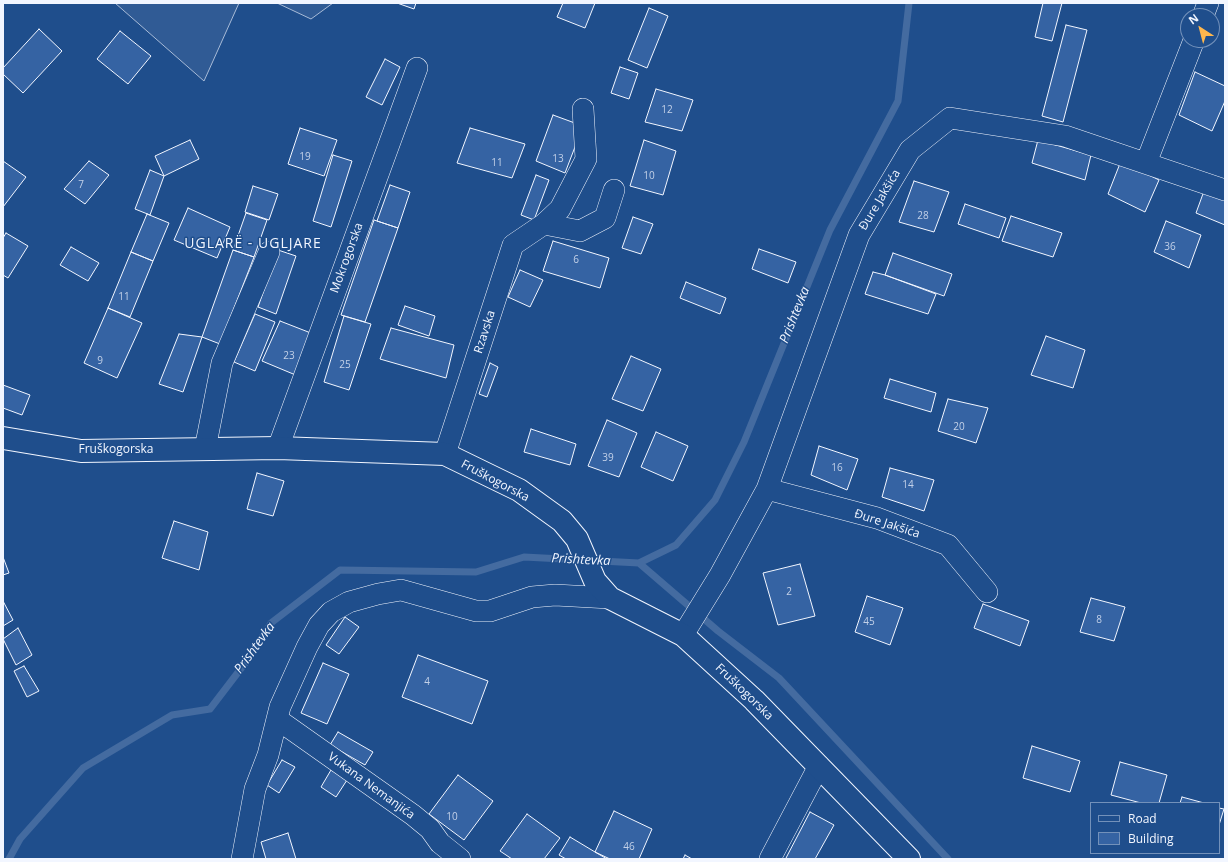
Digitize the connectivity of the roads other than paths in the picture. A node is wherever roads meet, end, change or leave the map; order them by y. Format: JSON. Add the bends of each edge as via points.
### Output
{"nodes":[{"id":1,"x":1191,"y":48,"type":"edge"},
{"id":2,"x":417,"y":68,"type":"dead end"},
{"id":3,"x":583,"y":109,"type":"dead end"},
{"id":4,"x":1146,"y":163,"type":"junction"},
{"id":5,"x":614,"y":190,"type":"dead end"},
{"id":6,"x":1225,"y":190,"type":"edge"},
{"id":7,"x":544,"y":224,"type":"junction"},
{"id":8,"x":269,"y":252,"type":"dead end"},
{"id":9,"x":3,"y":438,"type":"edge"},
{"id":10,"x":278,"y":448,"type":"junction"},
{"id":11,"x":205,"y":449,"type":"junction"},
{"id":12,"x":445,"y":454,"type":"junction"},
{"id":13,"x":767,"y":489,"type":"junction"},
{"id":14,"x":987,"y":592,"type":"dead end"},
{"id":15,"x":610,"y":598,"type":"junction"},
{"id":16,"x":683,"y":634,"type":"junction"},
{"id":17,"x":277,"y":719,"type":"junction"},
{"id":18,"x":819,"y":766,"type":"junction"},
{"id":19,"x":242,"y":859,"type":"edge"},
{"id":20,"x":460,"y":859,"type":"edge"},
{"id":21,"x":770,"y":859,"type":"edge"},
{"id":22,"x":909,"y":859,"type":"edge"}],
"edges":[{"from":1,"to":4,"type":"street"},
{"from":2,"to":10,"type":"street","name":"Mokrogorska"},
{"from":3,"to":7,"type":"street","name":"Rzavska","via":[[586,159],[560,208]]},
{"from":4,"to":6,"type":"street","name":"Đure Jakšića"},
{"from":4,"to":13,"type":"street","name":"Đure Jakšića","via":[[1065,136],[950,118],[910,150],[859,235]]},
{"from":5,"to":7,"type":"street","via":[[605,218],[580,231]]},
{"from":7,"to":12,"type":"street","name":"Rzavska","via":[[513,245]]},
{"from":8,"to":11,"type":"street","via":[[222,363]]},
{"from":9,"to":11,"type":"street","name":"Fruškogorska","via":[[82,451]]},
{"from":10,"to":11,"type":"street","name":"Fruškogorska"},
{"from":10,"to":12,"type":"street","name":"Fruškogorska"},
{"from":12,"to":15,"type":"street","name":"Fruškogorska","via":[[519,490],[562,521],[577,539],[595,581]]},
{"from":13,"to":14,"type":"street","name":"Đure Jakšića","via":[[877,518],[948,544]]},
{"from":13,"to":16,"type":"street","name":"Đure Jakšića","via":[[720,576]]},
{"from":15,"to":16,"type":"street","name":"Fruškogorska"},
{"from":15,"to":17,"type":"street","via":[[555,595],[532,597],[490,610],[476,610],[401,590],[349,602],[331,612],[320,625],[295,674]]},
{"from":16,"to":18,"type":"street","name":"Fruškogorska","via":[[754,700]]},
{"from":17,"to":19,"type":"street","via":[[268,755],[255,790]]},
{"from":17,"to":20,"type":"street","name":"Vukana Nemanjića","via":[[413,815]]},
{"from":18,"to":21,"type":"street"},
{"from":18,"to":22,"type":"street","name":"Fruškogorska"}]}
